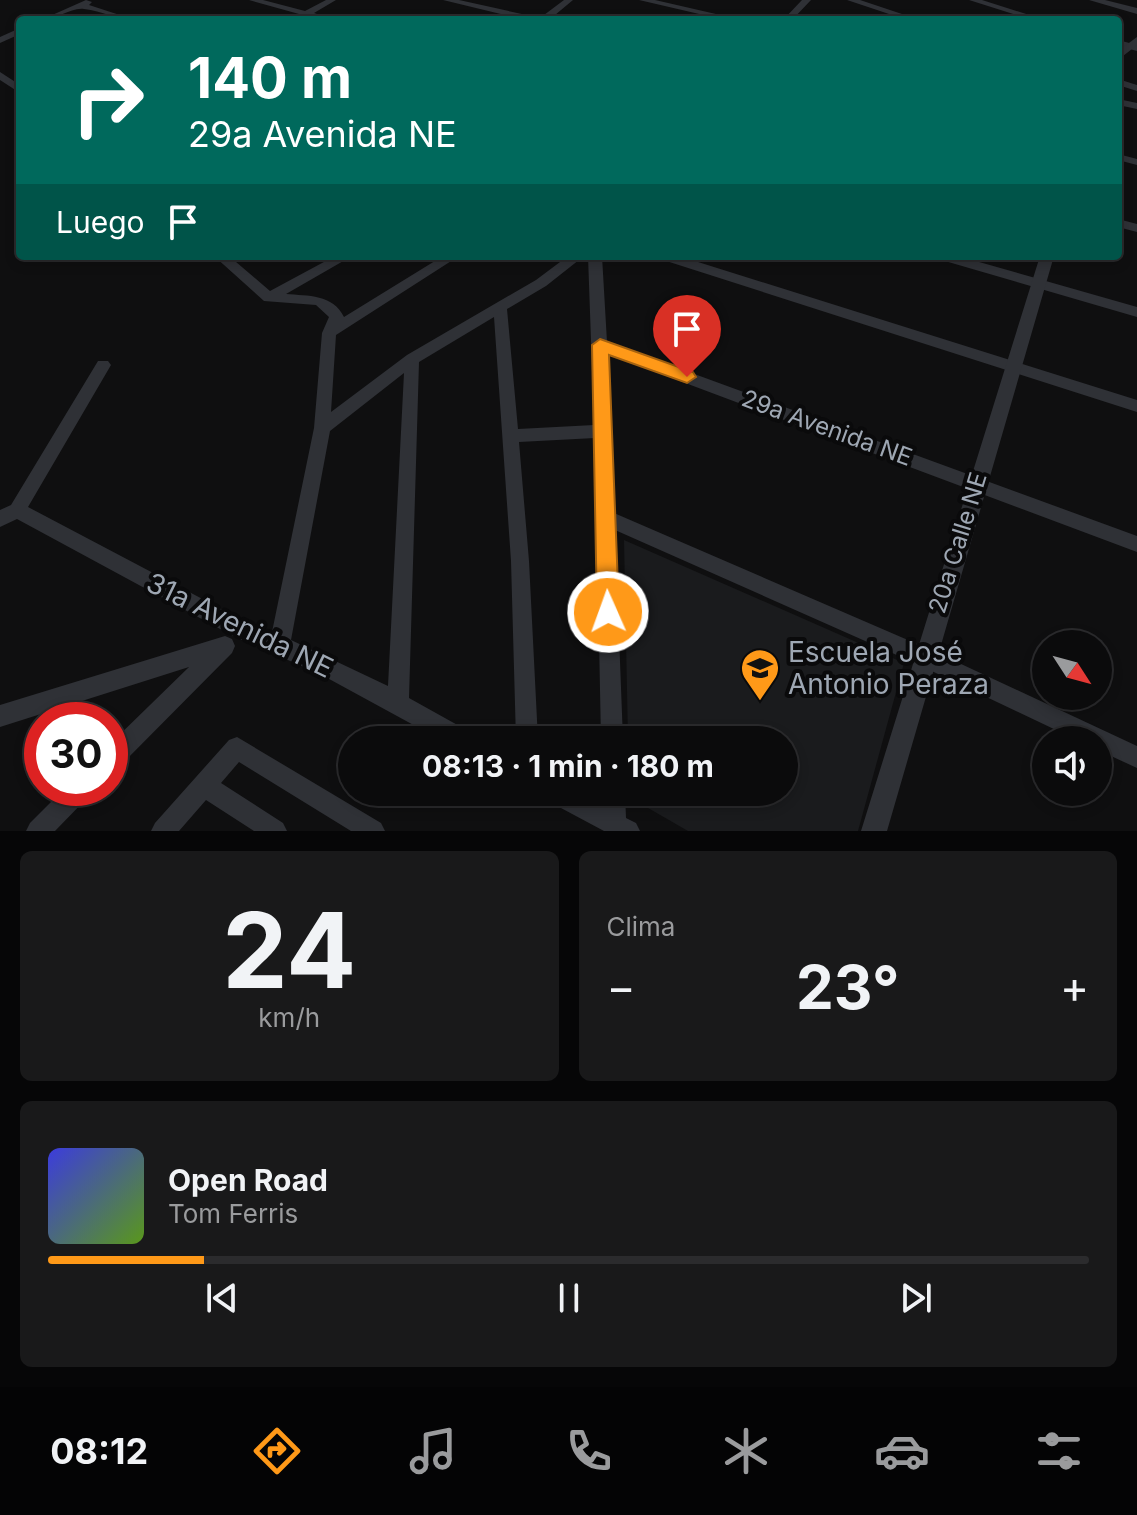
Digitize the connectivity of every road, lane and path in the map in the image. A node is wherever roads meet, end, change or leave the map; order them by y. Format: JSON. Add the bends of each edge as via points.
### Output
{"nodes":[{"id":1,"x":93,"y":0,"type":"edge"},
{"id":2,"x":253,"y":0,"type":"edge"},
{"id":3,"x":332,"y":0,"type":"edge"},
{"id":4,"x":447,"y":0,"type":"edge"},
{"id":5,"x":569,"y":0,"type":"edge"},
{"id":6,"x":643,"y":0,"type":"edge"},
{"id":7,"x":807,"y":0,"type":"edge"},
{"id":8,"x":851,"y":0,"type":"edge"},
{"id":9,"x":973,"y":0,"type":"edge"},
{"id":10,"x":1094,"y":0,"type":"edge"},
{"id":11,"x":1114,"y":2,"type":"edge"},
{"id":12,"x":80,"y":5,"type":"junction"},
{"id":13,"x":65,"y":11,"type":"junction"},
{"id":14,"x":1137,"y":11,"type":"edge"},
{"id":15,"x":306,"y":14,"type":"junction"},
{"id":16,"x":54,"y":16,"type":"edge"},
{"id":17,"x":72,"y":16,"type":"edge"},
{"id":18,"x":117,"y":16,"type":"edge"},
{"id":19,"x":302,"y":16,"type":"edge"},
{"id":20,"x":314,"y":16,"type":"edge"},
{"id":21,"x":522,"y":16,"type":"edge"},
{"id":22,"x":547,"y":16,"type":"edge"},
{"id":23,"x":719,"y":16,"type":"edge"},
{"id":24,"x":791,"y":16,"type":"edge"},
{"id":25,"x":903,"y":16,"type":"edge"},
{"id":26,"x":1027,"y":16,"type":"edge"},
{"id":27,"x":232,"y":260,"type":"edge"},
{"id":28,"x":338,"y":260,"type":"edge"},
{"id":29,"x":446,"y":260,"type":"edge"},
{"id":30,"x":571,"y":260,"type":"edge"},
{"id":31,"x":595,"y":260,"type":"edge"},
{"id":32,"x":678,"y":260,"type":"edge"},
{"id":33,"x":956,"y":260,"type":"edge"},
{"id":34,"x":1046,"y":260,"type":"edge"},
{"id":35,"x":1040,"y":285,"type":"junction"},
{"id":36,"x":269,"y":298,"type":"junction"},
{"id":37,"x":500,"y":307,"type":"junction"},
{"id":38,"x":1137,"y":312,"type":"edge"},
{"id":39,"x":329,"y":333,"type":"junction"},
{"id":40,"x":600,"y":345,"type":"junction"},
{"id":41,"x":412,"y":359,"type":"junction"},
{"id":42,"x":103,"y":365,"type":"dead end"},
{"id":43,"x":1012,"y":367,"type":"junction"},
{"id":44,"x":1137,"y":406,"type":"edge"},
{"id":45,"x":322,"y":428,"type":"junction"},
{"id":46,"x":603,"y":431,"type":"junction"},
{"id":47,"x":510,"y":436,"type":"junction"},
{"id":48,"x":976,"y":483,"type":"junction"},
{"id":49,"x":8,"y":514,"type":"edge"},
{"id":50,"x":605,"y":517,"type":"junction"},
{"id":51,"x":1137,"y":544,"type":"edge"},
{"id":52,"x":242,"y":630,"type":"junction"},
{"id":53,"x":280,"y":644,"type":"junction"},
{"id":54,"x":225,"y":646,"type":"junction"},
{"id":55,"x":924,"y":657,"type":"junction"},
{"id":56,"x":398,"y":702,"type":"junction"},
{"id":57,"x":0,"y":716,"type":"edge"},
{"id":58,"x":438,"y":726,"type":"edge"},
{"id":59,"x":526,"y":726,"type":"edge"},
{"id":60,"x":612,"y":726,"type":"edge"},
{"id":61,"x":128,"y":742,"type":"edge"},
{"id":62,"x":1137,"y":757,"type":"edge"},
{"id":63,"x":205,"y":786,"type":"junction"},
{"id":64,"x":63,"y":806,"type":"edge"},
{"id":65,"x":581,"y":806,"type":"edge"},
{"id":66,"x":617,"y":806,"type":"edge"},
{"id":67,"x":622,"y":827,"type":"edge"},
{"id":68,"x":38,"y":831,"type":"edge"},
{"id":69,"x":163,"y":831,"type":"edge"},
{"id":70,"x":275,"y":831,"type":"edge"},
{"id":71,"x":373,"y":831,"type":"edge"},
{"id":72,"x":874,"y":831,"type":"edge"}],
"edges":[{"from":1,"to":12,"type":"street"},
{"from":2,"to":15,"type":"street"},
{"from":3,"to":15,"type":"street"},
{"from":4,"to":21,"type":"street"},
{"from":5,"to":22,"type":"street"},
{"from":6,"to":23,"type":"street"},
{"from":7,"to":24,"type":"street"},
{"from":8,"to":25,"type":"street"},
{"from":9,"to":26,"type":"street"},
{"from":10,"to":11,"type":"street"},
{"from":11,"to":14,"type":"street"},
{"from":12,"to":13,"type":"street"},
{"from":12,"to":18,"type":"street"},
{"from":13,"to":16,"type":"street"},
{"from":13,"to":17,"type":"street"},
{"from":15,"to":19,"type":"street"},
{"from":15,"to":20,"type":"street"},
{"from":27,"to":36,"type":"street"},
{"from":28,"to":36,"type":"street"},
{"from":29,"to":39,"type":"street"},
{"from":30,"to":37,"type":"street"},
{"from":31,"to":40,"type":"street"},
{"from":32,"to":43,"type":"street"},
{"from":33,"to":35,"type":"street"},
{"from":34,"to":35,"type":"street","name":"20a Calle NE"},
{"from":35,"to":38,"type":"street"},
{"from":35,"to":43,"type":"street","name":"20a Calle NE"},
{"from":36,"to":39,"type":"street","via":[[320,301],[337,316]]},
{"from":37,"to":41,"type":"street"},
{"from":37,"to":47,"type":"street"},
{"from":39,"to":45,"type":"street"},
{"from":40,"to":46,"type":"street"},
{"from":40,"to":48,"type":"street","name":"29a Avenida NE"},
{"from":41,"to":45,"type":"street"},
{"from":41,"to":56,"type":"street"},
{"from":42,"to":49,"type":"street"},
{"from":43,"to":44,"type":"street"},
{"from":43,"to":48,"type":"street","name":"20a Calle NE"},
{"from":45,"to":53,"type":"street"},
{"from":46,"to":47,"type":"street"},
{"from":46,"to":50,"type":"street"},
{"from":47,"to":59,"type":"street"},
{"from":48,"to":51,"type":"street","name":"29a Avenida NE"},
{"from":48,"to":55,"type":"street","name":"20a Calle NE"},
{"from":49,"to":52,"type":"street","name":"31a Avenida NE"},
{"from":50,"to":55,"type":"street"},
{"from":50,"to":60,"type":"street"},
{"from":52,"to":53,"type":"street","name":"31a Avenida NE"},
{"from":52,"to":54,"type":"street"},
{"from":53,"to":56,"type":"street","name":"31a Avenida NE"},
{"from":54,"to":57,"type":"street"},
{"from":54,"to":61,"type":"street"},
{"from":55,"to":62,"type":"street"},
{"from":55,"to":72,"type":"street","name":"20a Calle NE"},
{"from":56,"to":58,"type":"street","name":"31a Avenida NE"},
{"from":63,"to":69,"type":"street"},
{"from":63,"to":70,"type":"street"},
{"from":63,"to":71,"type":"street","via":[[237,748]]},
{"from":64,"to":68,"type":"street"},
{"from":65,"to":67,"type":"street"},
{"from":66,"to":67,"type":"street"}]}
